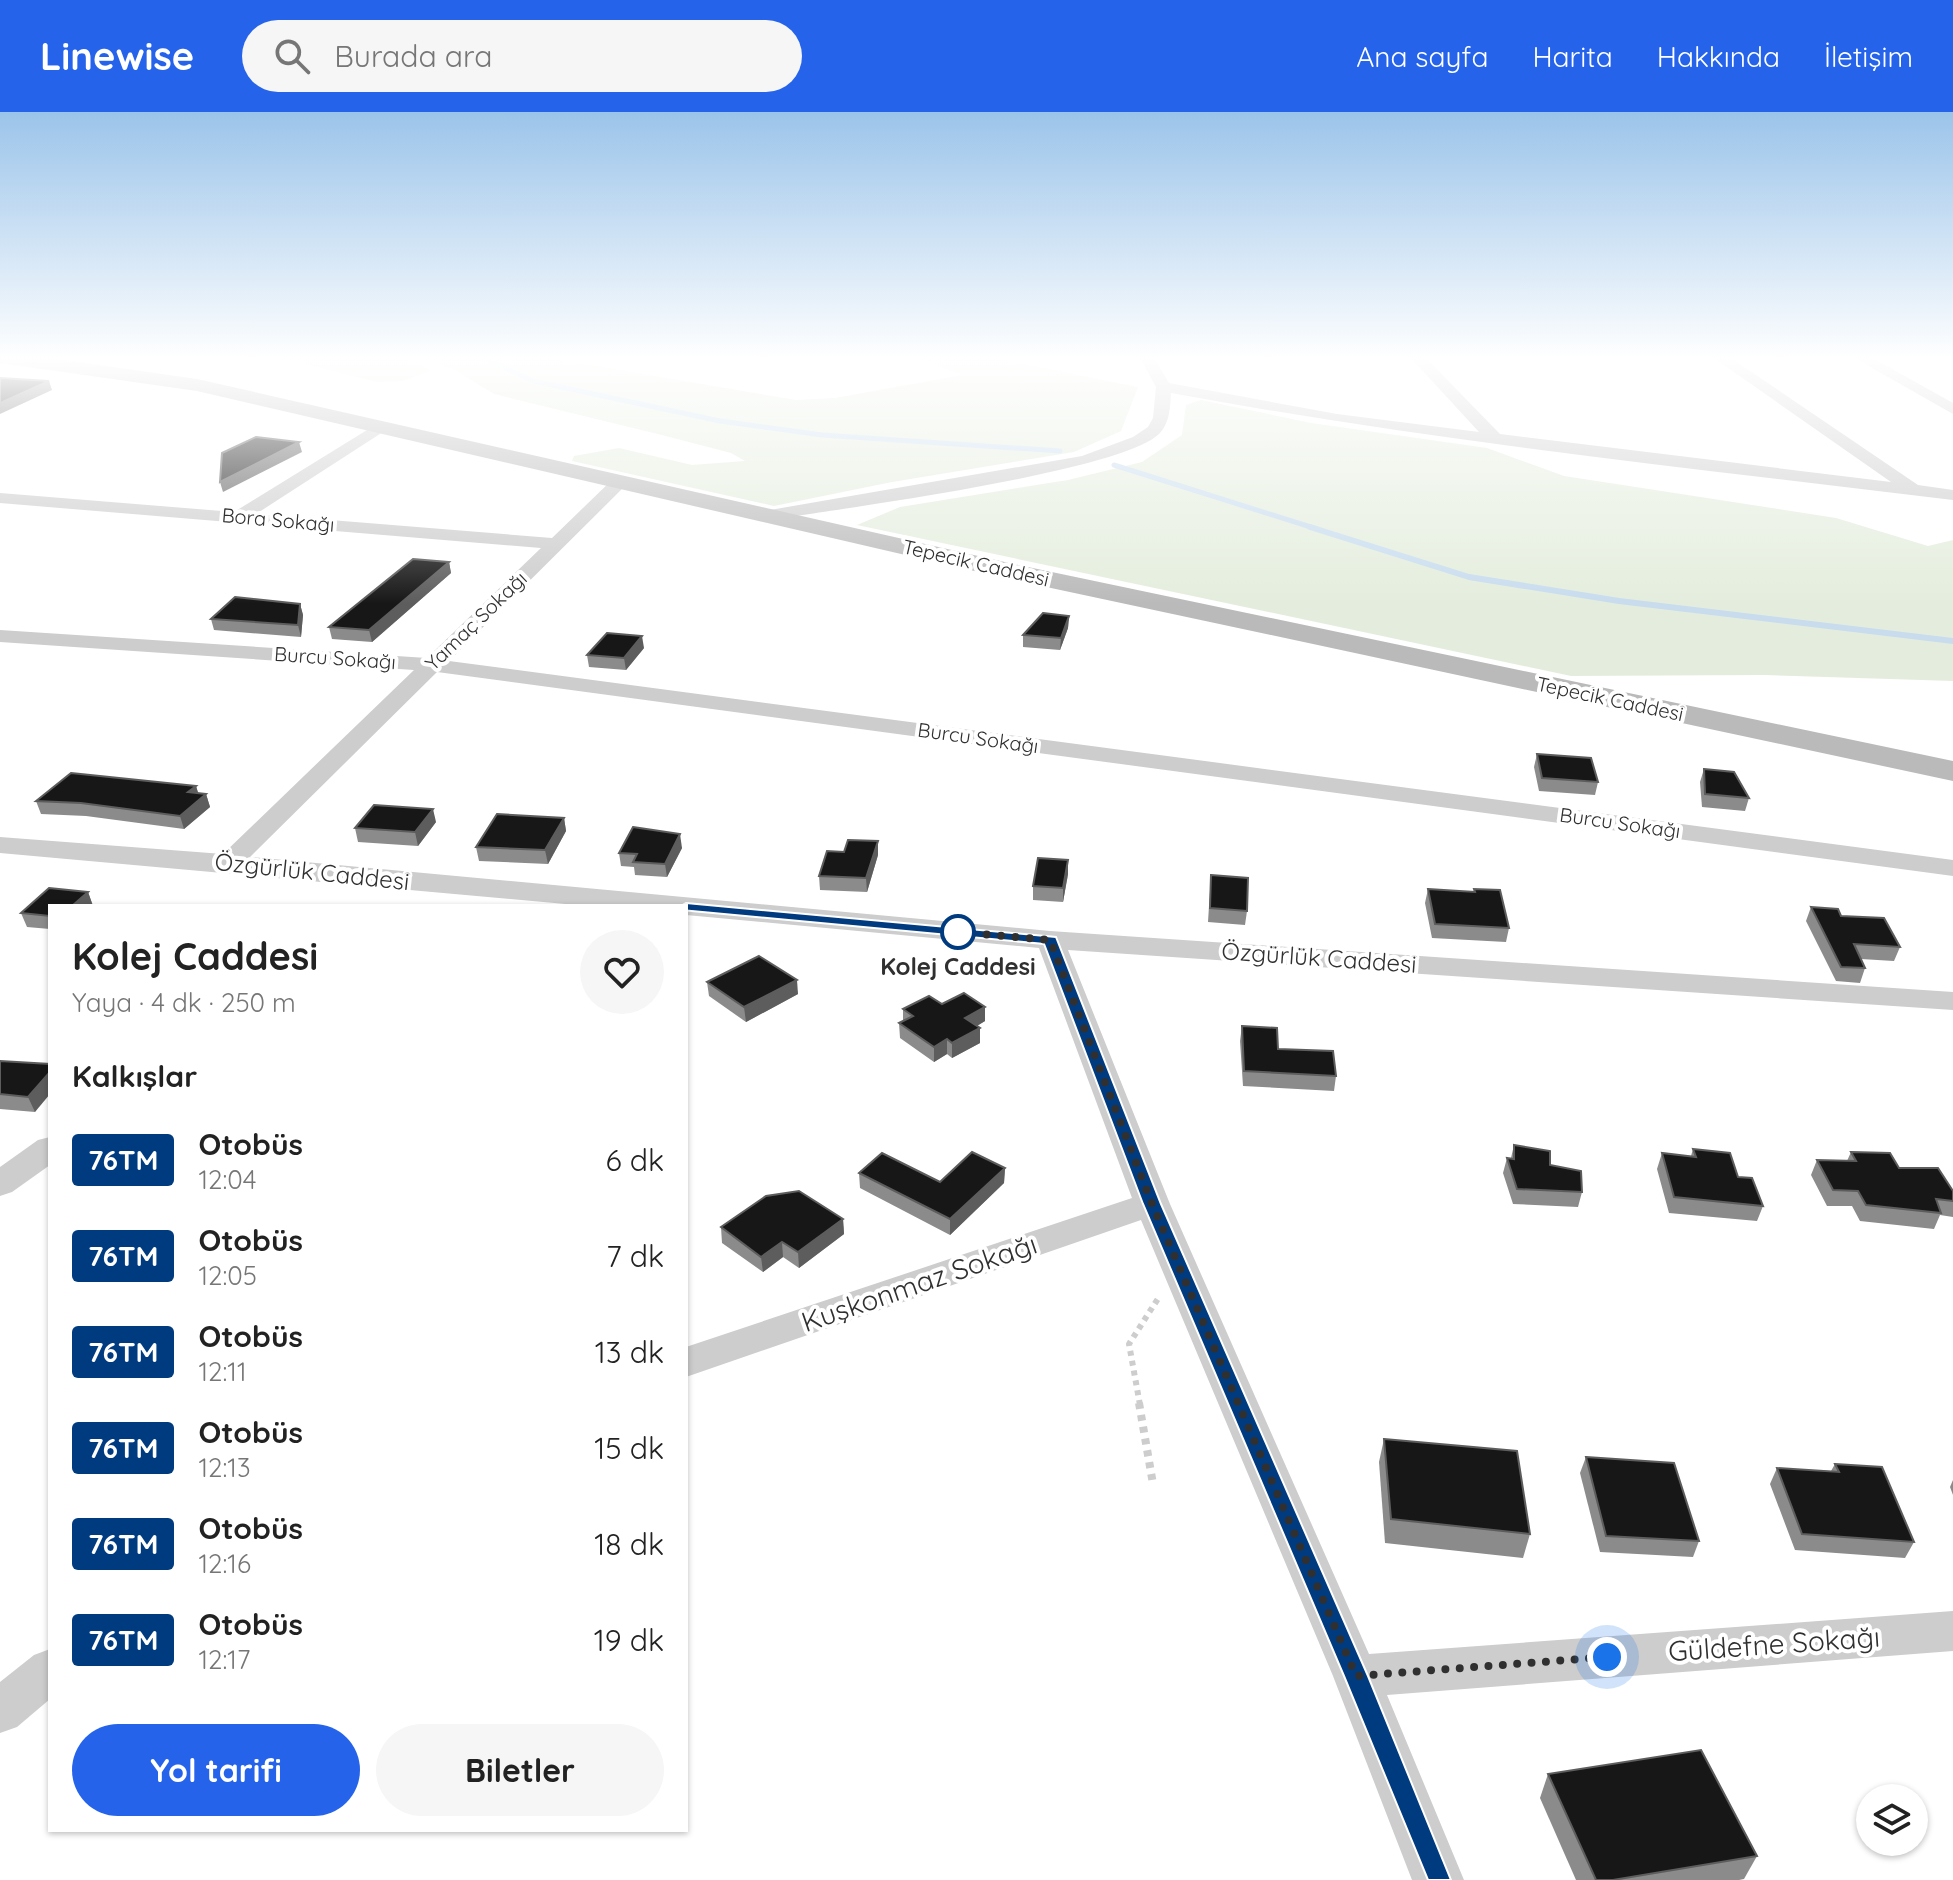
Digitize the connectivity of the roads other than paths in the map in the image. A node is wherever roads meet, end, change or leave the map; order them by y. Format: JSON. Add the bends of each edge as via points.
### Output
{"nodes":[{"id":1,"x":362,"y":439,"type":"edge"},
{"id":2,"x":430,"y":439,"type":"edge"},
{"id":3,"x":1140,"y":439,"type":"edge"},
{"id":4,"x":1479,"y":439,"type":"edge"},
{"id":5,"x":1495,"y":439,"type":"edge"},
{"id":6,"x":1839,"y":439,"type":"edge"},
{"id":7,"x":1497,"y":441,"type":"junction"},
{"id":8,"x":620,"y":482,"type":"junction"},
{"id":9,"x":1916,"y":491,"type":"junction"},
{"id":10,"x":1953,"y":495,"type":"edge"},
{"id":11,"x":0,"y":498,"type":"edge"},
{"id":12,"x":770,"y":515,"type":"junction"},
{"id":13,"x":238,"y":517,"type":"junction"},
{"id":14,"x":556,"y":544,"type":"junction"},
{"id":15,"x":0,"y":636,"type":"edge"},
{"id":16,"x":431,"y":665,"type":"junction"},
{"id":17,"x":1953,"y":771,"type":"edge"},
{"id":18,"x":0,"y":845,"type":"edge"},
{"id":19,"x":229,"y":863,"type":"junction"},
{"id":20,"x":1953,"y":868,"type":"edge"},
{"id":21,"x":420,"y":883,"type":"junction"},
{"id":22,"x":391,"y":904,"type":"edge"},
{"id":23,"x":650,"y":904,"type":"edge"},
{"id":24,"x":688,"y":907,"type":"edge"},
{"id":25,"x":1050,"y":940,"type":"junction"},
{"id":26,"x":1953,"y":1001,"type":"edge"},
{"id":27,"x":48,"y":1149,"type":"edge"},
{"id":28,"x":0,"y":1184,"type":"edge"},
{"id":29,"x":1152,"y":1204,"type":"junction"},
{"id":30,"x":688,"y":1361,"type":"edge"},
{"id":31,"x":1953,"y":1631,"type":"edge"},
{"id":32,"x":48,"y":1672,"type":"edge"},
{"id":33,"x":1356,"y":1676,"type":"junction"},
{"id":34,"x":0,"y":1711,"type":"edge"},
{"id":35,"x":1438,"y":1880,"type":"edge"}],
"edges":[{"from":1,"to":13,"type":"street"},
{"from":2,"to":8,"type":"street","name":"Tepecik Caddesi"},
{"from":3,"to":12,"type":"street","via":[[1102,456]]},
{"from":4,"to":7,"type":"street"},
{"from":5,"to":7,"type":"street"},
{"from":6,"to":9,"type":"street"},
{"from":7,"to":9,"type":"street"},
{"from":8,"to":12,"type":"street","name":"Tepecik Caddesi"},
{"from":8,"to":14,"type":"street","name":"Yamaç Sokağı"},
{"from":9,"to":10,"type":"street"},
{"from":11,"to":13,"type":"street","name":"Bora Sokağı"},
{"from":12,"to":17,"type":"street","name":"Tepecik Caddesi","via":[[1024,575]]},
{"from":13,"to":14,"type":"street","name":"Bora Sokağı"},
{"from":14,"to":16,"type":"street","name":"Yamaç Sokağı"},
{"from":15,"to":16,"type":"street","name":"Burcu Sokağı"},
{"from":16,"to":19,"type":"street","name":"Yamaç Sokağı"},
{"from":16,"to":20,"type":"street","name":"Burcu Sokağı"},
{"from":18,"to":19,"type":"street","name":"Özgürlük Caddesi"},
{"from":19,"to":21,"type":"street","name":"Özgürlük Caddesi"},
{"from":21,"to":22,"type":"street"},
{"from":21,"to":23,"type":"street","name":"Özgürlük Caddesi"},
{"from":24,"to":25,"type":"street","name":"Özgürlük Caddesi"},
{"from":25,"to":26,"type":"street","name":"Özgürlük Caddesi"},
{"from":25,"to":29,"type":"street"},
{"from":27,"to":28,"type":"street"},
{"from":29,"to":30,"type":"street","name":"Kuşkonmaz Sokağı"},
{"from":29,"to":33,"type":"street"},
{"from":31,"to":33,"type":"street","name":"Güldefne Sokağı"},
{"from":32,"to":34,"type":"street"},
{"from":33,"to":35,"type":"street"}]}
